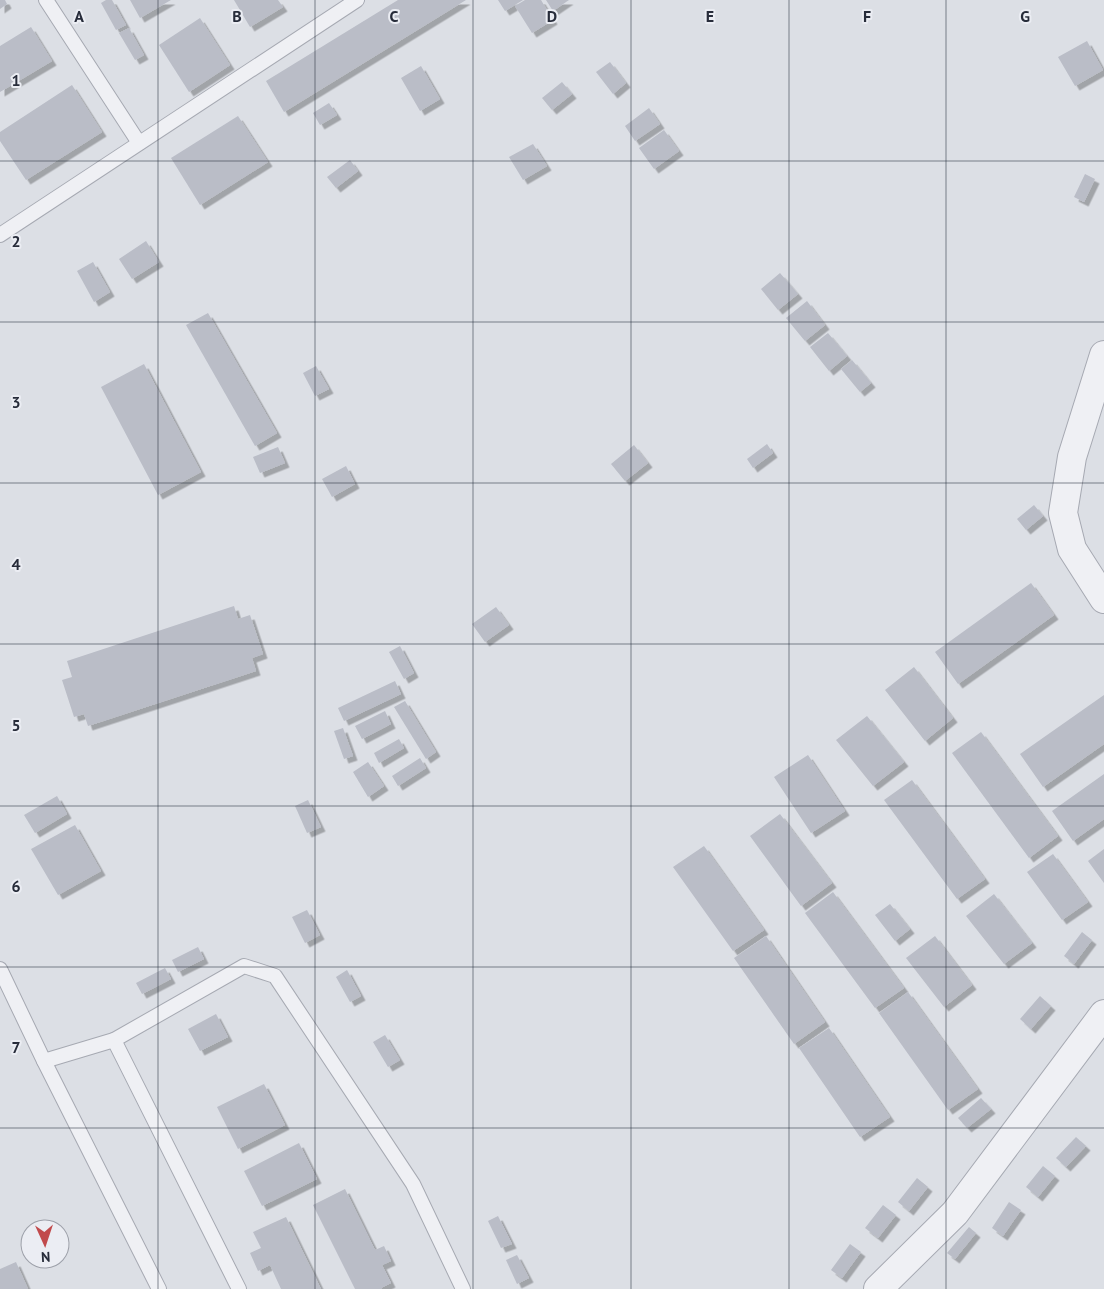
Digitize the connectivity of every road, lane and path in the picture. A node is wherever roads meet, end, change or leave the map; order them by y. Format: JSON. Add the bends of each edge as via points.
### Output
{"nodes":[{"id":1,"x":46,"y":0,"type":"edge"},
{"id":2,"x":357,"y":0,"type":"edge"},
{"id":3,"x":139,"y":143,"type":"junction"},
{"id":4,"x":0,"y":235,"type":"edge"},
{"id":5,"x":1104,"y":355,"type":"edge"},
{"id":6,"x":1104,"y":599,"type":"edge"},
{"id":7,"x":0,"y":969,"type":"edge"},
{"id":8,"x":1104,"y":1014,"type":"edge"},
{"id":9,"x":114,"y":1040,"type":"junction"},
{"id":10,"x":44,"y":1061,"type":"junction"},
{"id":11,"x":158,"y":1289,"type":"edge"},
{"id":12,"x":239,"y":1289,"type":"edge"},
{"id":13,"x":463,"y":1289,"type":"edge"},
{"id":14,"x":878,"y":1289,"type":"edge"}],
"edges":[{"from":1,"to":3,"type":"lane"},
{"from":2,"to":3,"type":"lane"},
{"from":3,"to":4,"type":"lane"},
{"from":5,"to":6,"type":"street","via":[[1072,457],[1063,513],[1072,548]]},
{"from":7,"to":10,"type":"lane"},
{"from":8,"to":14,"type":"street","via":[[955,1213]]},
{"from":9,"to":10,"type":"lane"},
{"from":9,"to":12,"type":"lane"},
{"from":9,"to":13,"type":"lane","via":[[244,966],[275,976],[413,1184]]},
{"from":10,"to":11,"type":"lane"}]}
